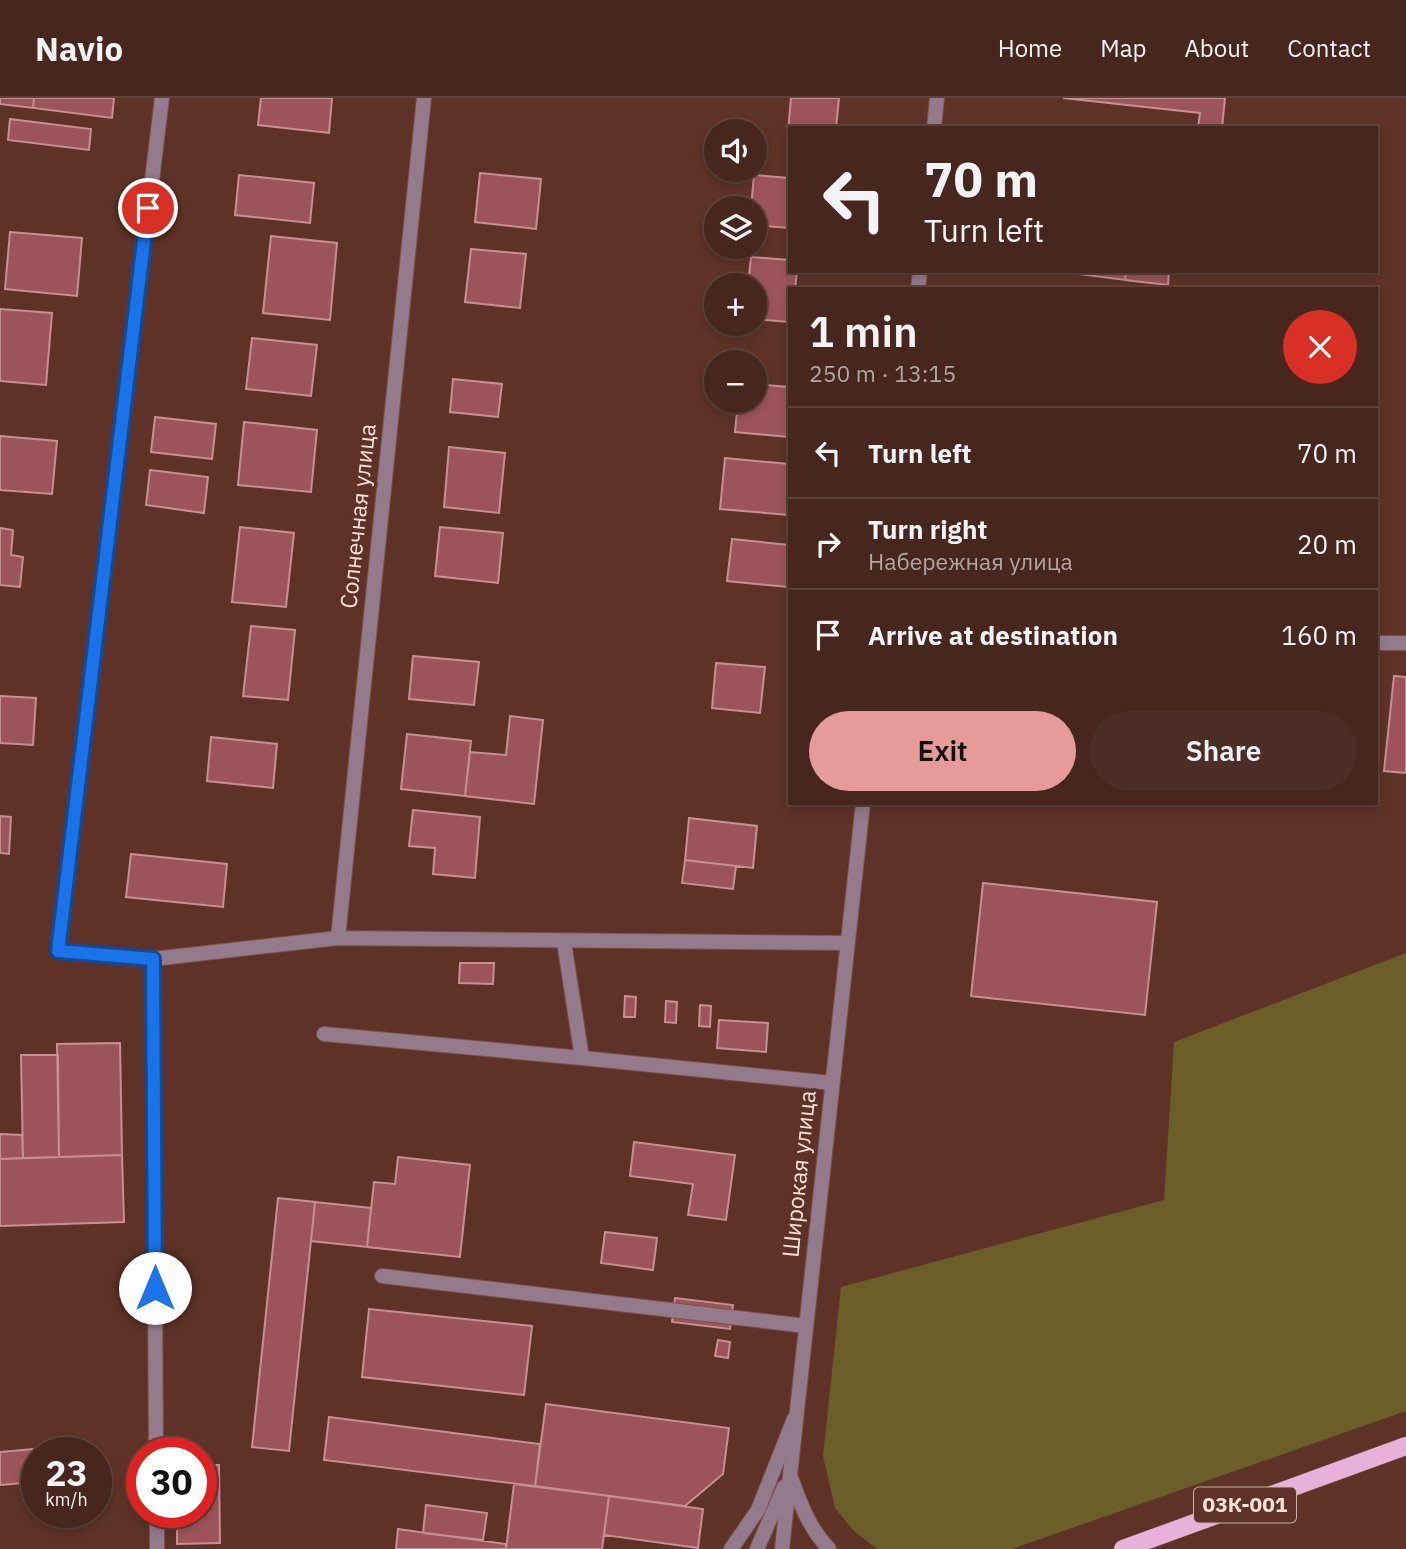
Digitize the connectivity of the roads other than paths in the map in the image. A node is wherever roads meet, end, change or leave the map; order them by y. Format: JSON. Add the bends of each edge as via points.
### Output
{"nodes":[{"id":1,"x":162,"y":98,"type":"edge"},
{"id":2,"x":424,"y":98,"type":"edge"},
{"id":3,"x":937,"y":98,"type":"edge"},
{"id":4,"x":934,"y":126,"type":"edge"},
{"id":5,"x":1378,"y":643,"type":"edge"},
{"id":6,"x":1406,"y":643,"type":"edge"},
{"id":7,"x":863,"y":805,"type":"edge"},
{"id":8,"x":338,"y":939,"type":"junction"},
{"id":9,"x":564,"y":942,"type":"junction"},
{"id":10,"x":847,"y":943,"type":"junction"},
{"id":11,"x":153,"y":959,"type":"junction"},
{"id":12,"x":324,"y":1034,"type":"dead end"},
{"id":13,"x":582,"y":1058,"type":"junction"},
{"id":14,"x":832,"y":1083,"type":"junction"},
{"id":15,"x":382,"y":1276,"type":"dead end"},
{"id":16,"x":806,"y":1326,"type":"junction"},
{"id":17,"x":796,"y":1412,"type":"junction"},
{"id":18,"x":156,"y":1437,"type":"edge"},
{"id":19,"x":1406,"y":1446,"type":"edge"},
{"id":20,"x":790,"y":1473,"type":"junction"},
{"id":21,"x":157,"y":1528,"type":"edge"},
{"id":22,"x":157,"y":1549,"type":"edge"},
{"id":23,"x":731,"y":1549,"type":"edge"},
{"id":24,"x":757,"y":1549,"type":"edge"},
{"id":25,"x":782,"y":1549,"type":"edge"},
{"id":26,"x":829,"y":1549,"type":"edge"},
{"id":27,"x":1122,"y":1549,"type":"edge"}],
"edges":[{"from":1,"to":11,"type":"street","via":[[58,951]]},
{"from":2,"to":8,"type":"street","name":"Солнечная улица"},
{"from":3,"to":4,"type":"street"},
{"from":5,"to":6,"type":"street"},
{"from":7,"to":10,"type":"street","name":"Широкая улица"},
{"from":8,"to":9,"type":"street"},
{"from":8,"to":11,"type":"street"},
{"from":9,"to":10,"type":"street"},
{"from":9,"to":13,"type":"street"},
{"from":10,"to":14,"type":"street","name":"Широкая улица"},
{"from":11,"to":18,"type":"street"},
{"from":12,"to":13,"type":"street"},
{"from":13,"to":14,"type":"street"},
{"from":14,"to":16,"type":"street","name":"Широкая улица"},
{"from":15,"to":16,"type":"street"},
{"from":16,"to":17,"type":"street","name":"Широкая улица"},
{"from":17,"to":20,"type":"street","name":"Широкая улица"},
{"from":17,"to":23,"type":"street","via":[[758,1510]]},
{"from":19,"to":27,"type":"main road","number":"03К-001"},
{"from":20,"to":24,"type":"street"},
{"from":20,"to":25,"type":"street","name":"Широкая улица"},
{"from":20,"to":26,"type":"street","via":[[804,1514]]},
{"from":21,"to":22,"type":"street"}]}
